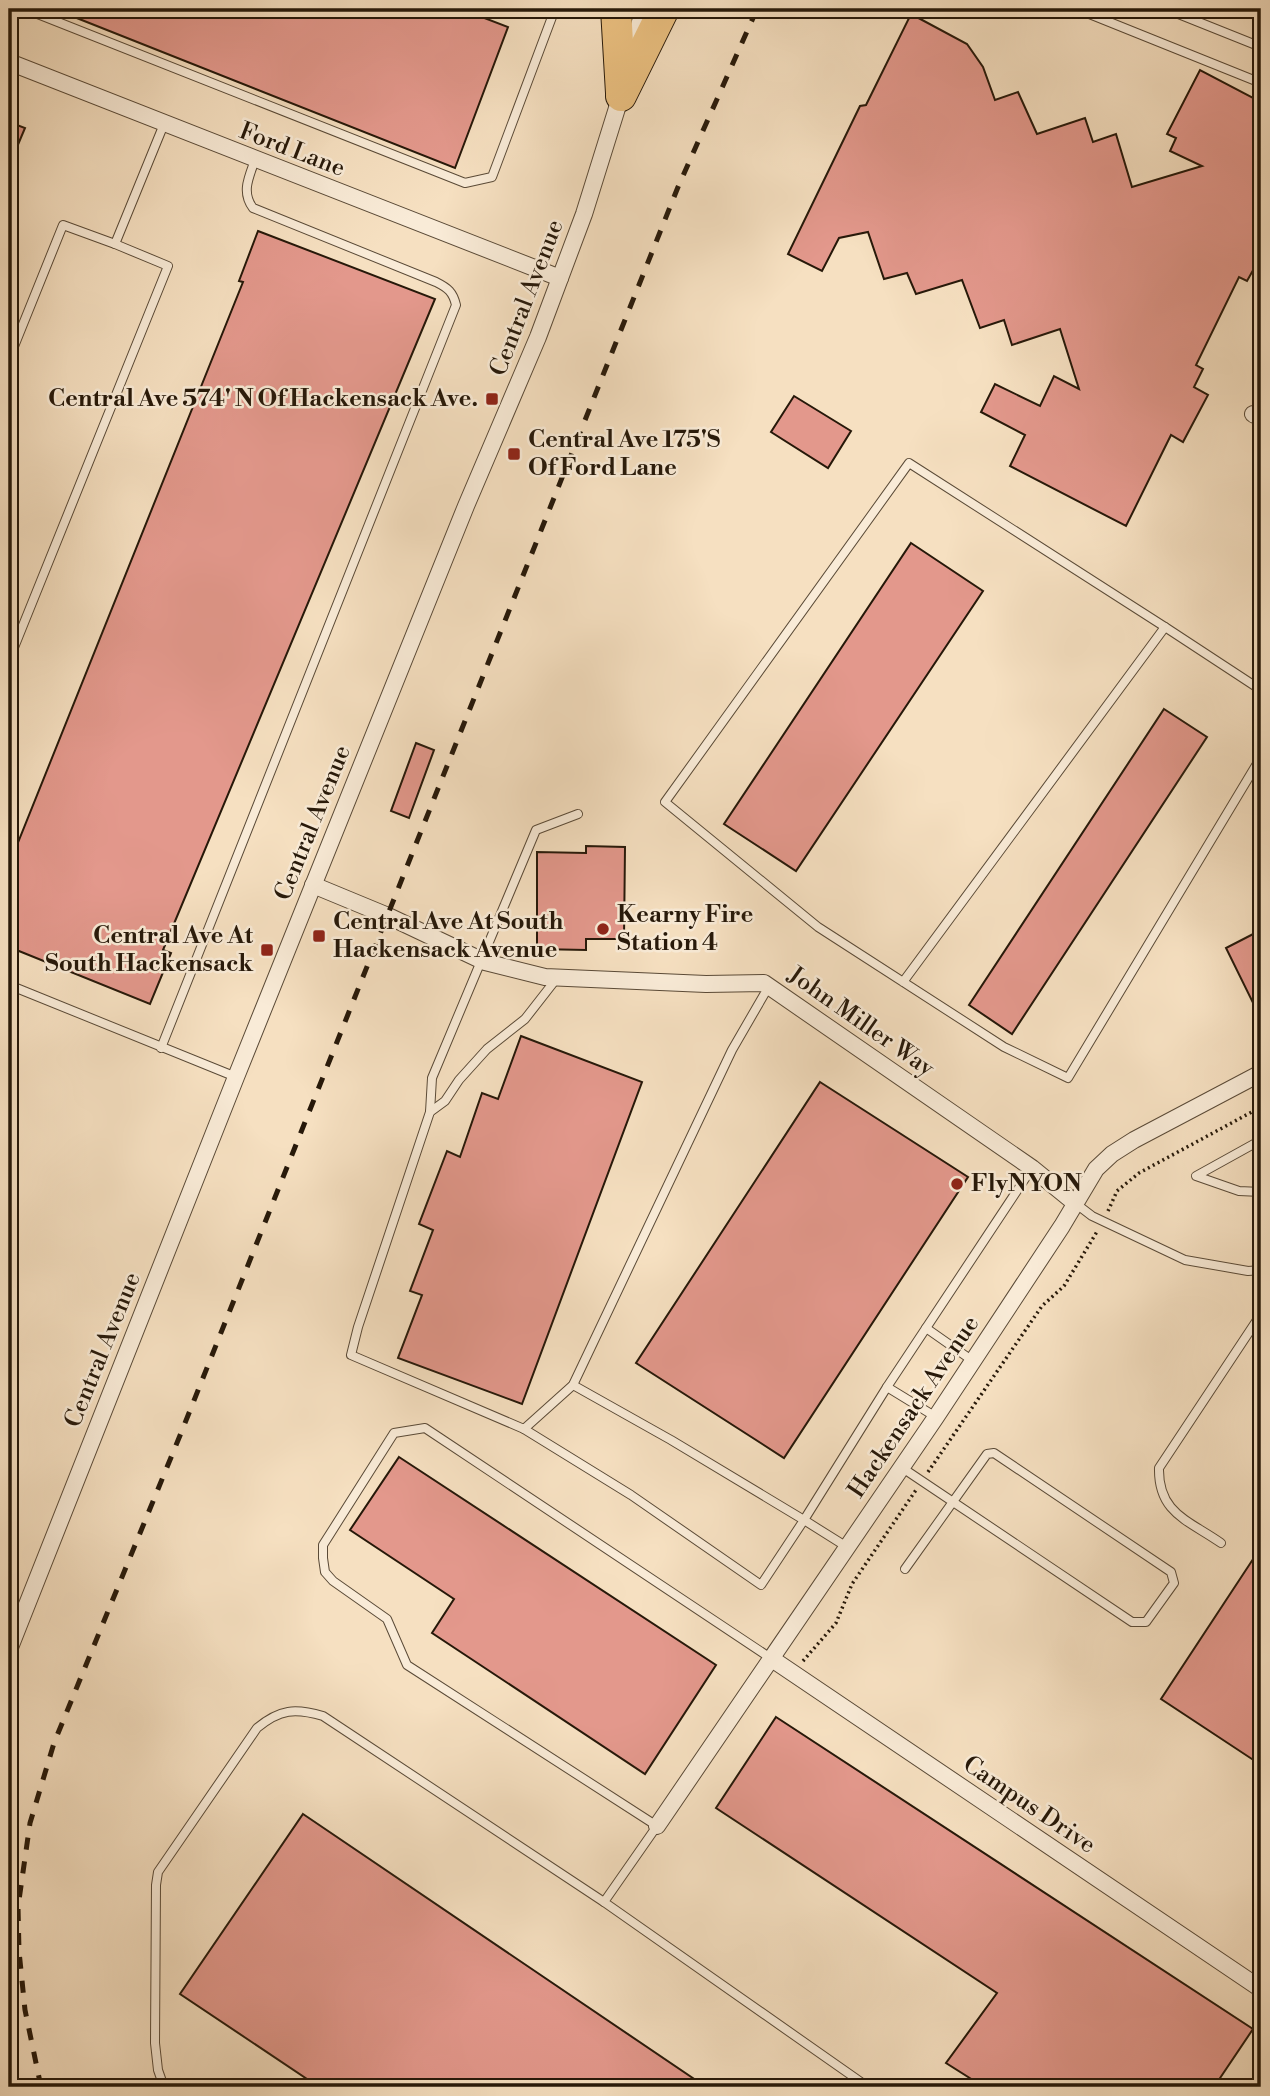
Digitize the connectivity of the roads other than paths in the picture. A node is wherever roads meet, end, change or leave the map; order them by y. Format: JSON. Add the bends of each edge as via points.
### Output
{"nodes":[{"id":1,"x":25,"y":9,"type":"edge"},
{"id":2,"x":555,"y":9,"type":"edge"},
{"id":3,"x":616,"y":9,"type":"edge"},
{"id":4,"x":643,"y":9,"type":"edge"},
{"id":5,"x":664,"y":9,"type":"edge"},
{"id":6,"x":1077,"y":9,"type":"edge"},
{"id":7,"x":1166,"y":9,"type":"edge"},
{"id":8,"x":1202,"y":9,"type":"edge"},
{"id":9,"x":1197,"y":21,"type":"junction"},
{"id":10,"x":1261,"y":47,"type":"edge"},
{"id":11,"x":9,"y":62,"type":"edge"},
{"id":12,"x":1261,"y":83,"type":"edge"},
{"id":13,"x":621,"y":96,"type":"junction"},
{"id":14,"x":164,"y":124,"type":"junction"},
{"id":15,"x":255,"y":160,"type":"junction"},
{"id":16,"x":115,"y":244,"type":"junction"},
{"id":17,"x":560,"y":278,"type":"junction"},
{"id":18,"x":9,"y":359,"type":"edge"},
{"id":19,"x":1165,"y":627,"type":"junction"},
{"id":20,"x":9,"y":660,"type":"edge"},
{"id":21,"x":1261,"y":690,"type":"edge"},
{"id":22,"x":1261,"y":757,"type":"edge"},
{"id":23,"x":578,"y":814,"type":"dead end"},
{"id":24,"x":313,"y":885,"type":"junction"},
{"id":25,"x":480,"y":959,"type":"junction"},
{"id":26,"x":557,"y":978,"type":"junction"},
{"id":27,"x":903,"y":982,"type":"junction"},
{"id":28,"x":9,"y":985,"type":"edge"},
{"id":29,"x":769,"y":986,"type":"junction"},
{"id":30,"x":162,"y":1048,"type":"junction"},
{"id":31,"x":1261,"y":1073,"type":"edge"},
{"id":32,"x":236,"y":1077,"type":"junction"},
{"id":33,"x":430,"y":1112,"type":"junction"},
{"id":34,"x":1261,"y":1140,"type":"edge"},
{"id":35,"x":1032,"y":1168,"type":"junction"},
{"id":36,"x":1261,"y":1192,"type":"edge"},
{"id":37,"x":1075,"y":1203,"type":"junction"},
{"id":38,"x":1261,"y":1270,"type":"edge"},
{"id":39,"x":1261,"y":1314,"type":"edge"},
{"id":40,"x":926,"y":1328,"type":"junction"},
{"id":41,"x":973,"y":1361,"type":"junction"},
{"id":42,"x":573,"y":1385,"type":"junction"},
{"id":43,"x":887,"y":1387,"type":"junction"},
{"id":44,"x":936,"y":1417,"type":"junction"},
{"id":45,"x":524,"y":1429,"type":"junction"},
{"id":46,"x":901,"y":1467,"type":"junction"},
{"id":47,"x":952,"y":1501,"type":"junction"},
{"id":48,"x":804,"y":1520,"type":"junction"},
{"id":49,"x":1221,"y":1543,"type":"dead end"},
{"id":50,"x":848,"y":1547,"type":"junction"},
{"id":51,"x":905,"y":1569,"type":"dead end"},
{"id":52,"x":9,"y":1650,"type":"edge"},
{"id":53,"x":772,"y":1659,"type":"junction"},
{"id":54,"x":657,"y":1826,"type":"junction"},
{"id":55,"x":604,"y":1902,"type":"junction"},
{"id":56,"x":1261,"y":1989,"type":"edge"},
{"id":57,"x":164,"y":2087,"type":"edge"},
{"id":58,"x":868,"y":2087,"type":"edge"}],
"edges":[{"from":1,"to":2,"type":"lane","via":[[465,183],[492,177]]},
{"from":3,"to":13,"type":"highway"},
{"from":4,"to":13,"type":"street","name":"Central Avenue"},
{"from":5,"to":13,"type":"highway"},
{"from":6,"to":12,"type":"lane"},
{"from":7,"to":9,"type":"lane"},
{"from":8,"to":9,"type":"lane"},
{"from":9,"to":10,"type":"lane"},
{"from":11,"to":14,"type":"street","name":"Ford Lane"},
{"from":13,"to":17,"type":"street","name":"Central Avenue"},
{"from":14,"to":15,"type":"street","name":"Ford Lane"},
{"from":14,"to":16,"type":"lane"},
{"from":15,"to":17,"type":"street","name":"Ford Lane"},
{"from":15,"to":30,"type":"lane","via":[[246,185],[247,201],[253,208],[447,287],[456,305]]},
{"from":16,"to":18,"type":"lane","via":[[63,225]]},
{"from":16,"to":20,"type":"lane","via":[[168,266]]},
{"from":17,"to":24,"type":"street","name":"Central Avenue"},
{"from":19,"to":21,"type":"lane"},
{"from":19,"to":27,"type":"lane"},
{"from":19,"to":27,"type":"lane","via":[[909,463],[665,802],[818,927]]},
{"from":22,"to":27,"type":"lane","via":[[1068,1077],[1004,1047]]},
{"from":23,"to":25,"type":"lane","via":[[536,830]]},
{"from":24,"to":25,"type":"street","name":"John Miller Way"},
{"from":24,"to":32,"type":"street","name":"Central Avenue"},
{"from":25,"to":26,"type":"street","name":"John Miller Way"},
{"from":25,"to":33,"type":"lane","via":[[432,1078]]},
{"from":26,"to":29,"type":"street","name":"John Miller Way","via":[[764,982]]},
{"from":26,"to":33,"type":"lane","via":[[525,1019],[487,1049],[445,1101]]},
{"from":28,"to":30,"type":"lane"},
{"from":29,"to":35,"type":"street","name":"John Miller Way"},
{"from":29,"to":42,"type":"lane","via":[[732,1050]]},
{"from":30,"to":32,"type":"lane"},
{"from":31,"to":37,"type":"street","name":"Hackensack Avenue","via":[[1112,1154],[1091,1175]]},
{"from":32,"to":52,"type":"street","name":"Central Avenue"},
{"from":33,"to":45,"type":"lane","via":[[351,1354]]},
{"from":34,"to":36,"type":"lane","via":[[1196,1176],[1239,1191]]},
{"from":35,"to":37,"type":"street","name":"John Miller Way"},
{"from":35,"to":40,"type":"lane"},
{"from":37,"to":38,"type":"lane","via":[[1092,1216],[1185,1260]]},
{"from":37,"to":41,"type":"street","name":"Hackensack Avenue"},
{"from":39,"to":49,"type":"lane","via":[[1159,1468],[1158,1488],[1168,1507]]},
{"from":40,"to":41,"type":"lane"},
{"from":40,"to":43,"type":"lane"},
{"from":41,"to":44,"type":"street","name":"Hackensack Avenue"},
{"from":42,"to":45,"type":"lane"},
{"from":42,"to":48,"type":"lane"},
{"from":43,"to":44,"type":"lane"},
{"from":43,"to":48,"type":"lane"},
{"from":44,"to":46,"type":"street","name":"Hackensack Avenue"},
{"from":45,"to":48,"type":"lane","via":[[631,1495],[761,1586]]},
{"from":46,"to":47,"type":"lane"},
{"from":46,"to":50,"type":"street","name":"Hackensack Avenue"},
{"from":47,"to":47,"type":"lane","via":[[1132,1622],[1146,1622],[1174,1583],[1171,1572],[994,1453],[987,1454]]},
{"from":47,"to":51,"type":"lane"},
{"from":48,"to":50,"type":"lane"},
{"from":50,"to":53,"type":"street","name":"Hackensack Avenue"},
{"from":53,"to":54,"type":"street","name":"Hackensack Avenue"},
{"from":53,"to":54,"type":"lane","via":[[425,1428],[394,1433],[323,1545],[325,1572],[387,1619],[407,1665]]},
{"from":53,"to":56,"type":"street","name":"Campus Drive"},
{"from":54,"to":55,"type":"lane"},
{"from":55,"to":57,"type":"lane","via":[[323,1716],[301,1710],[270,1718],[257,1728],[158,1872],[155,2043]]},
{"from":55,"to":58,"type":"lane"}]}
